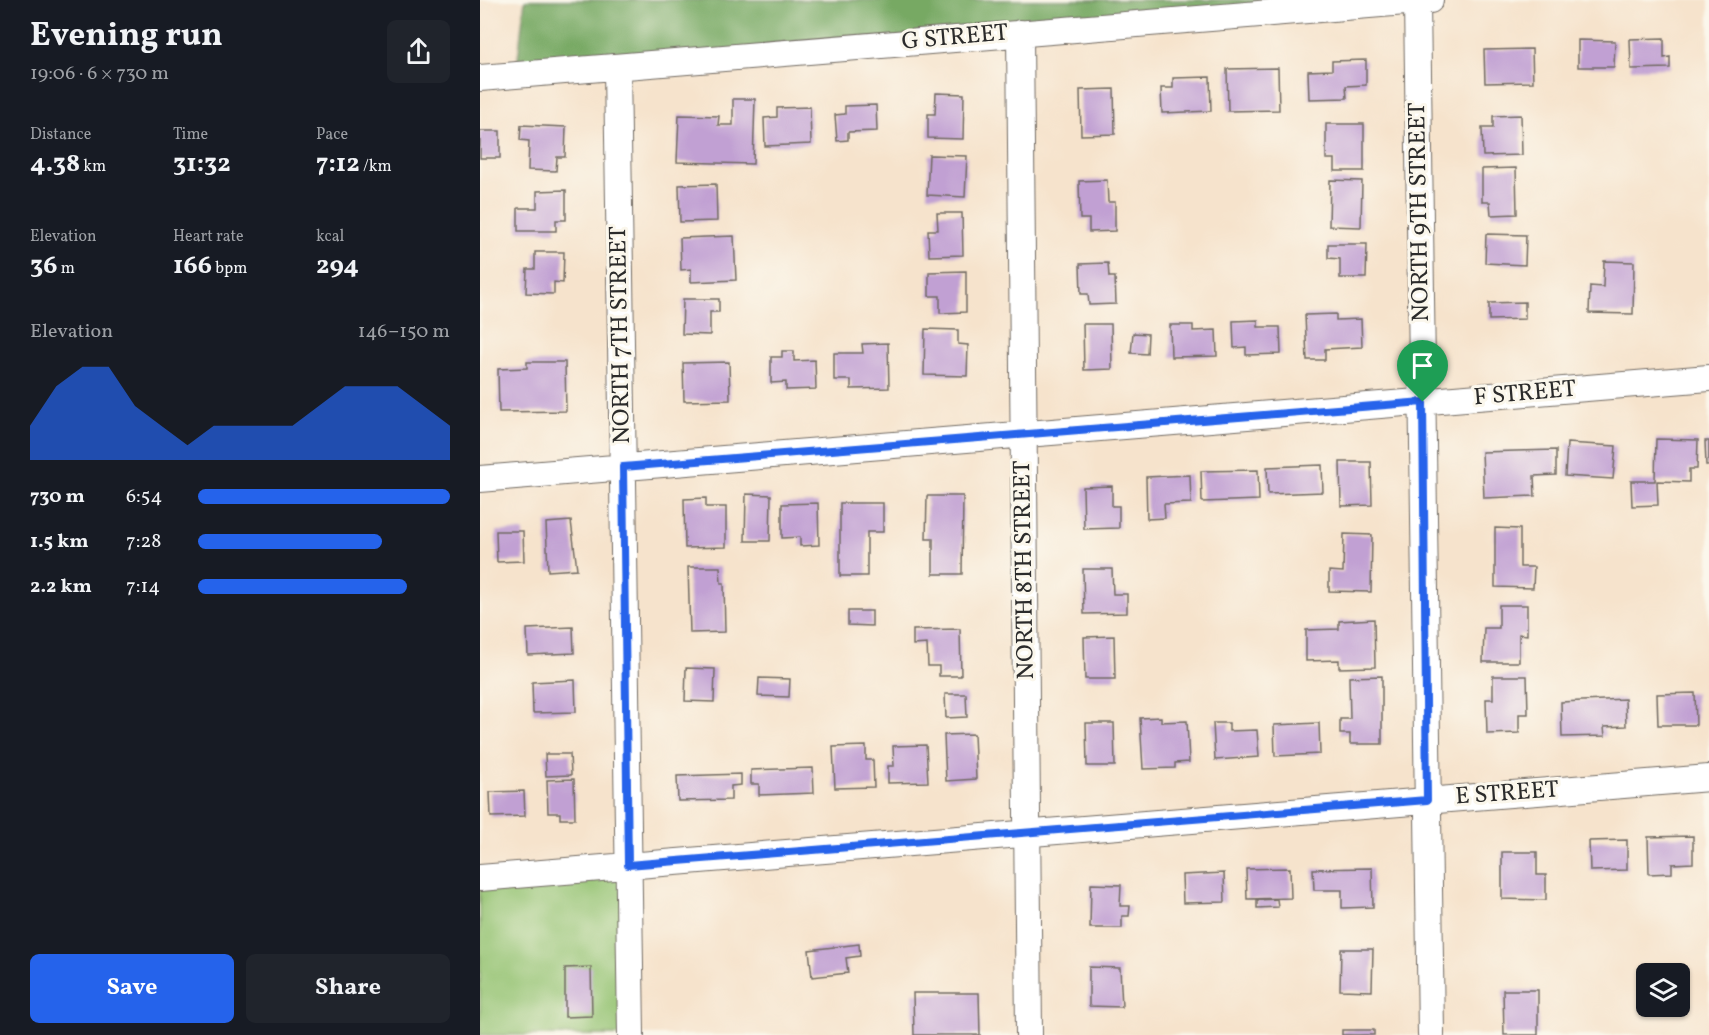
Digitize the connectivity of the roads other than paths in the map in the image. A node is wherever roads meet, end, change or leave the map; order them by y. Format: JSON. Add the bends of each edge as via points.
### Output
{"nodes":[{"id":1,"x":1423,"y":0,"type":"edge"},
{"id":2,"x":1020,"y":33,"type":"junction"},
{"id":3,"x":617,"y":67,"type":"junction"},
{"id":4,"x":480,"y":78,"type":"edge"},
{"id":5,"x":1709,"y":378,"type":"edge"},
{"id":6,"x":1423,"y":402,"type":"junction"},
{"id":7,"x":1023,"y":434,"type":"junction"},
{"id":8,"x":623,"y":467,"type":"junction"},
{"id":9,"x":480,"y":479,"type":"edge"},
{"id":10,"x":1709,"y":778,"type":"edge"},
{"id":11,"x":1427,"y":800,"type":"junction"},
{"id":12,"x":1027,"y":833,"type":"junction"},
{"id":13,"x":628,"y":865,"type":"junction"},
{"id":14,"x":480,"y":878,"type":"edge"},
{"id":15,"x":631,"y":1035,"type":"edge"},
{"id":16,"x":1029,"y":1035,"type":"edge"},
{"id":17,"x":1431,"y":1035,"type":"edge"}],
"edges":[{"from":1,"to":2,"type":"street","name":"G STREET"},
{"from":1,"to":6,"type":"street","name":"NORTH 9TH STREET"},
{"from":2,"to":3,"type":"street","name":"G STREET"},
{"from":2,"to":7,"type":"street","name":"NORTH 8TH STREET"},
{"from":3,"to":4,"type":"street","name":"G STREET"},
{"from":3,"to":8,"type":"street","name":"NORTH 7TH STREET"},
{"from":5,"to":6,"type":"street","name":"F STREET"},
{"from":6,"to":7,"type":"street","name":"F STREET"},
{"from":6,"to":11,"type":"street","name":"NORTH 9TH STREET"},
{"from":7,"to":8,"type":"street","name":"F STREET"},
{"from":7,"to":12,"type":"street","name":"NORTH 8TH STREET"},
{"from":8,"to":9,"type":"street","name":"F STREET"},
{"from":8,"to":13,"type":"street","name":"NORTH 7TH STREET"},
{"from":10,"to":11,"type":"street","name":"E STREET"},
{"from":11,"to":12,"type":"street","name":"E STREET"},
{"from":11,"to":17,"type":"street","name":"NORTH 9TH STREET"},
{"from":12,"to":13,"type":"street","name":"E STREET"},
{"from":12,"to":16,"type":"street","name":"NORTH 8TH STREET"},
{"from":13,"to":14,"type":"street","name":"E STREET"},
{"from":13,"to":15,"type":"street","name":"NORTH 7TH STREET"}]}
